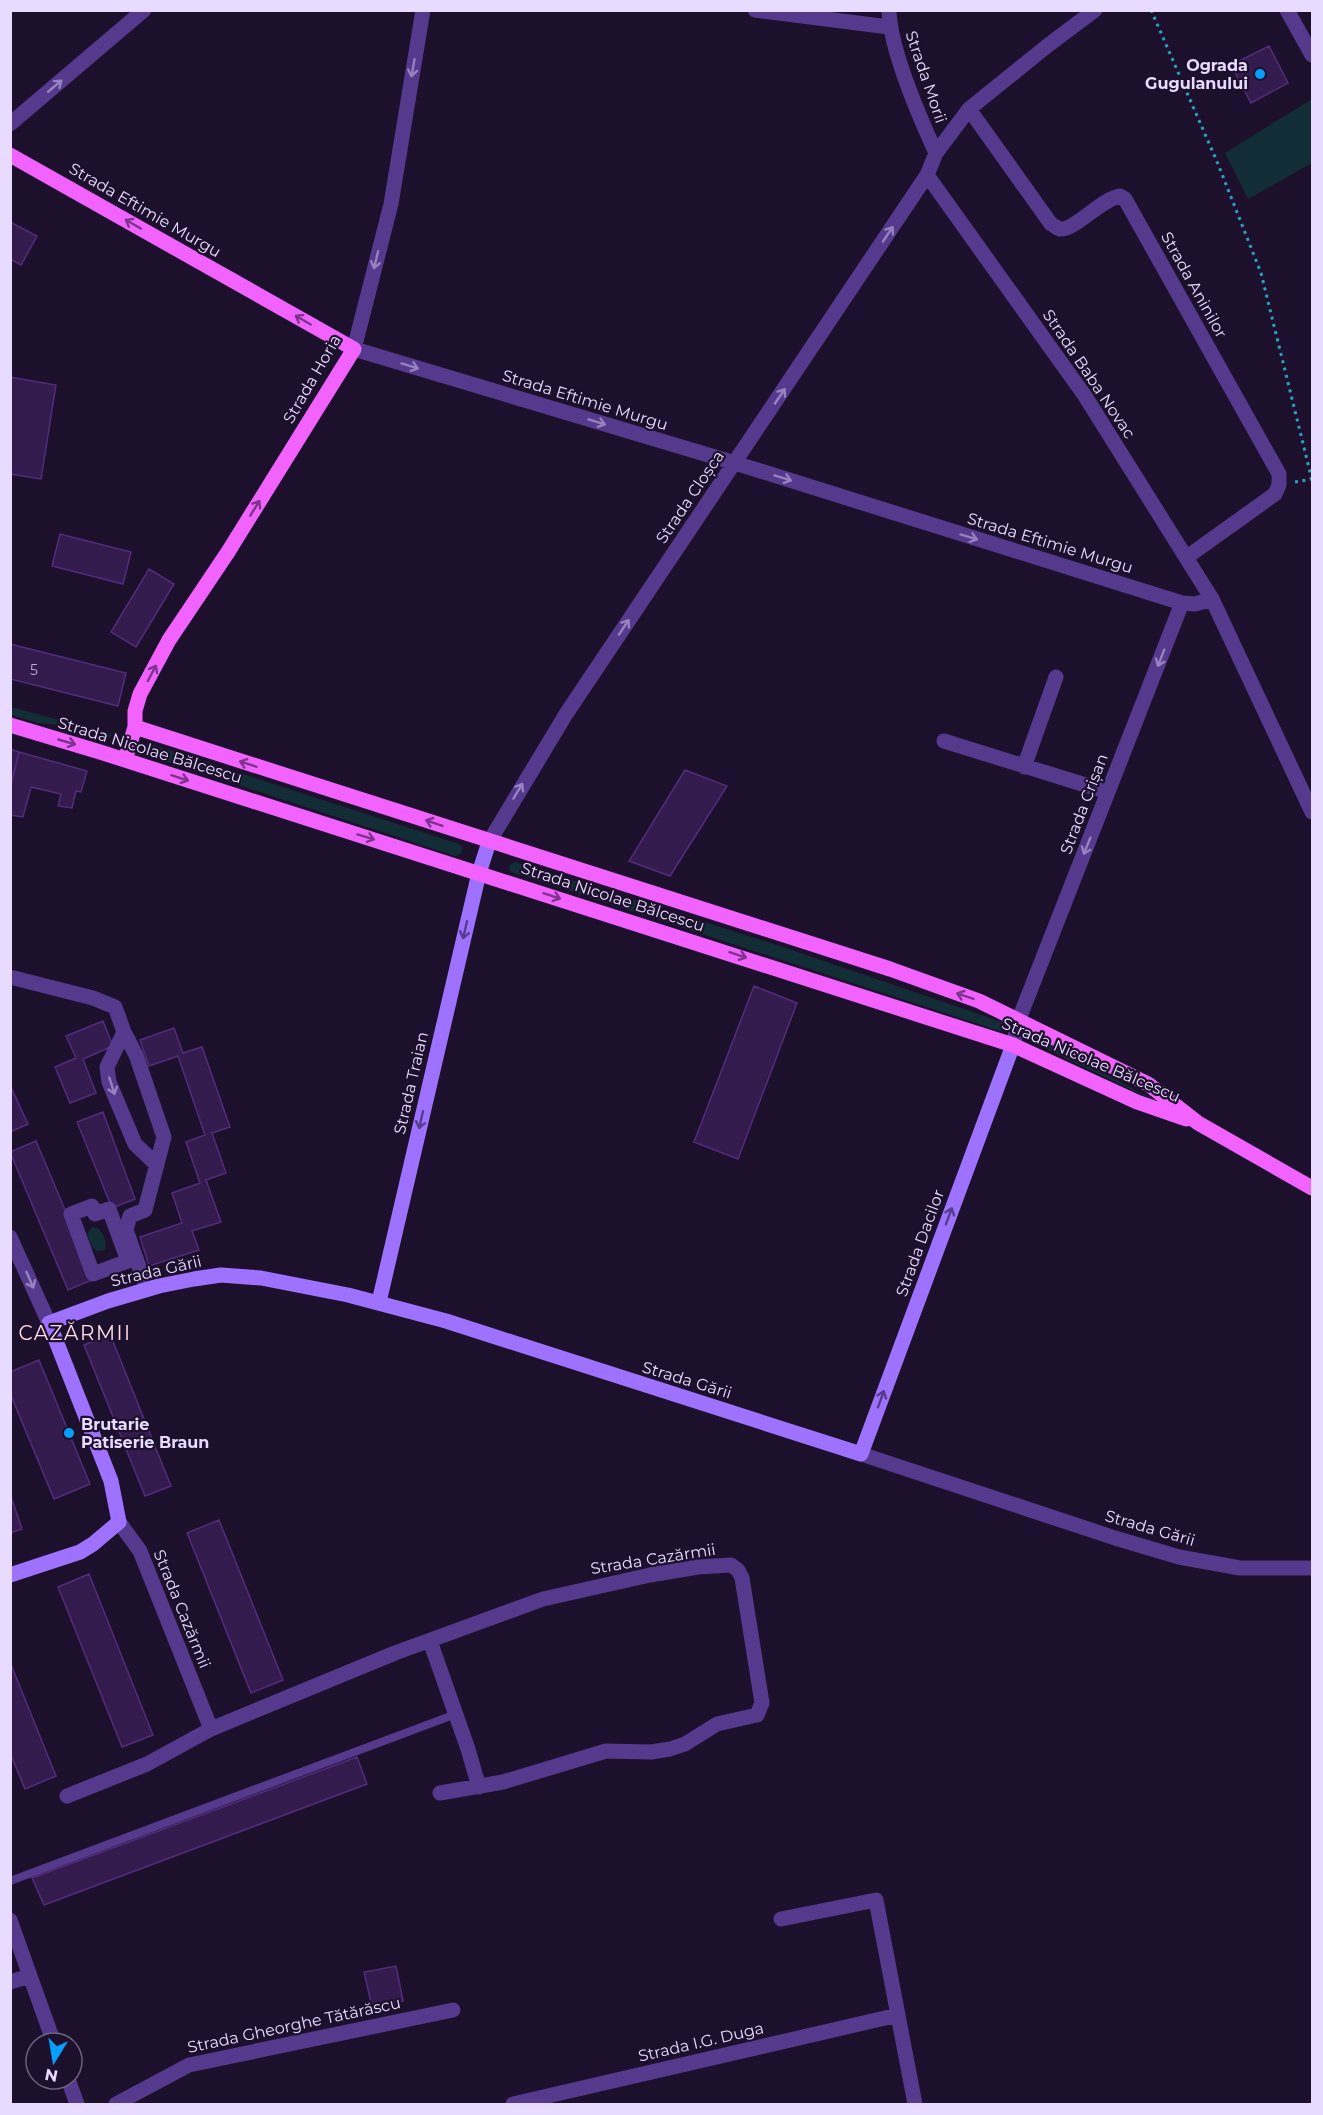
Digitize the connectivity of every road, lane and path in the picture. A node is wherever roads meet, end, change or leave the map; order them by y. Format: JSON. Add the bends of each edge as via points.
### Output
{"nodes":[{"id":1,"x":144,"y":10,"type":"edge"},
{"id":2,"x":423,"y":10,"type":"edge"},
{"id":3,"x":755,"y":10,"type":"edge"},
{"id":4,"x":889,"y":10,"type":"edge"},
{"id":5,"x":1095,"y":10,"type":"edge"},
{"id":6,"x":1151,"y":10,"type":"edge"},
{"id":7,"x":1287,"y":10,"type":"edge"},
{"id":8,"x":890,"y":27,"type":"junction"},
{"id":9,"x":1312,"y":55,"type":"edge"},
{"id":10,"x":969,"y":109,"type":"junction"},
{"id":11,"x":10,"y":124,"type":"edge"},
{"id":12,"x":936,"y":153,"type":"junction"},
{"id":13,"x":10,"y":155,"type":"edge"},
{"id":14,"x":927,"y":175,"type":"junction"},
{"id":15,"x":354,"y":349,"type":"junction"},
{"id":16,"x":735,"y":463,"type":"junction"},
{"id":17,"x":1312,"y":480,"type":"edge"},
{"id":18,"x":1187,"y":556,"type":"junction"},
{"id":19,"x":1212,"y":599,"type":"junction"},
{"id":20,"x":1182,"y":603,"type":"junction"},
{"id":21,"x":1056,"y":677,"type":"dead end"},
{"id":22,"x":10,"y":725,"type":"edge"},
{"id":23,"x":135,"y":728,"type":"junction"},
{"id":24,"x":944,"y":741,"type":"dead end"},
{"id":25,"x":125,"y":760,"type":"junction"},
{"id":26,"x":1024,"y":766,"type":"junction"},
{"id":27,"x":1108,"y":792,"type":"junction"},
{"id":28,"x":1312,"y":812,"type":"edge"},
{"id":29,"x":489,"y":842,"type":"junction"},
{"id":30,"x":479,"y":873,"type":"junction"},
{"id":31,"x":10,"y":977,"type":"edge"},
{"id":32,"x":1019,"y":1019,"type":"junction"},
{"id":33,"x":124,"y":1032,"type":"junction"},
{"id":34,"x":1013,"y":1045,"type":"junction"},
{"id":35,"x":1198,"y":1123,"type":"junction"},
{"id":36,"x":157,"y":1165,"type":"junction"},
{"id":37,"x":1312,"y":1188,"type":"edge"},
{"id":38,"x":10,"y":1237,"type":"edge"},
{"id":39,"x":128,"y":1261,"type":"joint"},
{"id":40,"x":147,"y":1289,"type":"junction"},
{"id":41,"x":379,"y":1302,"type":"junction"},
{"id":42,"x":50,"y":1323,"type":"junction"},
{"id":43,"x":861,"y":1454,"type":"junction"},
{"id":44,"x":119,"y":1522,"type":"junction"},
{"id":45,"x":1312,"y":1568,"type":"edge"},
{"id":46,"x":10,"y":1575,"type":"edge"},
{"id":47,"x":430,"y":1641,"type":"junction"},
{"id":48,"x":456,"y":1714,"type":"junction"},
{"id":49,"x":211,"y":1729,"type":"junction"},
{"id":50,"x":479,"y":1787,"type":"junction"},
{"id":51,"x":440,"y":1793,"type":"dead end"},
{"id":52,"x":67,"y":1796,"type":"dead end"},
{"id":53,"x":10,"y":1881,"type":"edge"},
{"id":54,"x":782,"y":1919,"type":"dead end"},
{"id":55,"x":10,"y":1920,"type":"edge"},
{"id":56,"x":30,"y":1976,"type":"junction"},
{"id":57,"x":10,"y":1982,"type":"edge"},
{"id":58,"x":453,"y":2010,"type":"dead end"},
{"id":59,"x":898,"y":2015,"type":"junction"},
{"id":60,"x":50,"y":2031,"type":"edge"},
{"id":61,"x":116,"y":2104,"type":"edge"},
{"id":62,"x":513,"y":2104,"type":"edge"},
{"id":63,"x":915,"y":2104,"type":"edge"}],
"edges":[{"from":11,"to":1,"type":"street","one_way":true},
{"from":2,"to":15,"type":"street","name":"Strada Horia","one_way":true,"via":[[391,204]]},
{"from":3,"to":8,"type":"street"},
{"from":4,"to":8,"type":"street","name":"Strada Morii"},
{"from":5,"to":10,"type":"street"},
{"from":6,"to":17,"type":"path","via":[[1261,273]]},
{"from":7,"to":9,"type":"street"},
{"from":8,"to":12,"type":"street","name":"Strada Morii"},
{"from":10,"to":12,"type":"street","name":"Strada Morii"},
{"from":10,"to":18,"type":"street","name":"Strada Aninilor","via":[[1051,224],[1060,229],[1069,227],[1112,197],[1125,200],[1279,474],[1275,494]]},
{"from":12,"to":14,"type":"street","name":"Strada Morii"},
{"from":15,"to":13,"type":"main road","name":"Strada Eftimie Murgu","one_way":true},
{"from":16,"to":14,"type":"street","name":"Strada Cloșca","one_way":true},
{"from":14,"to":18,"type":"street","name":"Strada Baba Novac","via":[[1085,396]]},
{"from":15,"to":16,"type":"street","name":"Strada Eftimie Murgu","one_way":true},
{"from":23,"to":15,"type":"main road","name":"Strada Horia","one_way":true,"via":[[140,694],[169,640]]},
{"from":16,"to":20,"type":"street","name":"Strada Eftimie Murgu","one_way":true},
{"from":29,"to":16,"type":"street","name":"Strada Cloșca","one_way":true,"via":[[566,714]]},
{"from":18,"to":19,"type":"street","name":"Strada Baba Novac"},
{"from":19,"to":20,"type":"street"},
{"from":19,"to":28,"type":"street","name":"Strada Baba Novac"},
{"from":20,"to":27,"type":"street","name":"Strada Crișan","one_way":true},
{"from":21,"to":26,"type":"street"},
{"from":22,"to":25,"type":"main road","name":"Strada Nicolae Bălcescu","one_way":true},
{"from":23,"to":25,"type":"main road","name":"Strada Horia"},
{"from":29,"to":23,"type":"main road","name":"Strada Nicolae Bălcescu","one_way":true},
{"from":24,"to":26,"type":"street"},
{"from":25,"to":30,"type":"main road","name":"Strada Nicolae Bălcescu","one_way":true},
{"from":26,"to":27,"type":"street"},
{"from":27,"to":32,"type":"street","name":"Strada Crișan","one_way":true},
{"from":29,"to":30,"type":"street","name":"Strada Traian"},
{"from":32,"to":29,"type":"main road","name":"Strada Nicolae Bălcescu","one_way":true,"via":[[890,969]]},
{"from":30,"to":34,"type":"main road","name":"Strada Nicolae Bălcescu","one_way":true},
{"from":30,"to":41,"type":"street","name":"Strada Traian","one_way":true},
{"from":31,"to":33,"type":"street","via":[[115,1007]]},
{"from":32,"to":34,"type":"street","name":"Strada Crișan"},
{"from":32,"to":35,"type":"main road","name":"Strada Nicolae Bălcescu","via":[[1148,1084]]},
{"from":33,"to":36,"type":"street","via":[[136,1055],[164,1137]]},
{"from":33,"to":36,"type":"street","one_way":true,"via":[[107,1067],[110,1082],[135,1144]]},
{"from":34,"to":35,"type":"main road","name":"Strada Nicolae Bălcescu","via":[[1137,1102]]},
{"from":43,"to":34,"type":"street","name":"Strada Dacilor","one_way":true},
{"from":35,"to":37,"type":"main road","name":"Strada Nicolae Bălcescu"},
{"from":36,"to":40,"type":"street","via":[[146,1210],[130,1216],[126,1230]]},
{"from":38,"to":42,"type":"street","name":"Strada Cazărmii","one_way":true},
{"from":39,"to":39,"type":"street","via":[[109,1209],[95,1214],[92,1206],[71,1214],[93,1274]]},
{"from":40,"to":41,"type":"street","name":"Strada Gării","via":[[221,1275],[261,1278]]},
{"from":40,"to":42,"type":"street","name":"Strada Gării"},
{"from":41,"to":43,"type":"street","name":"Strada Gării"},
{"from":42,"to":44,"type":"street","name":"Strada Cazărmii","via":[[111,1481]]},
{"from":43,"to":45,"type":"street","name":"Strada Gării","via":[[1179,1557],[1240,1568]]},
{"from":44,"to":46,"type":"street","via":[[80,1552]]},
{"from":44,"to":49,"type":"street","name":"Strada Cazărmii","via":[[140,1551]]},
{"from":47,"to":48,"type":"street"},
{"from":47,"to":49,"type":"street","name":"Strada Cazărmii"},
{"from":47,"to":50,"type":"street","name":"Strada Cazărmii","via":[[543,1599],[640,1576],[718,1564],[731,1565],[742,1578],[762,1702],[757,1715],[717,1724],[670,1749],[606,1751]]},
{"from":48,"to":50,"type":"street"},
{"from":48,"to":53,"type":"lane"},
{"from":49,"to":52,"type":"street","name":"Strada Cazărmii","via":[[147,1764]]},
{"from":50,"to":51,"type":"street","name":"Strada Cazărmii"},
{"from":54,"to":59,"type":"street","via":[[876,1900]]},
{"from":55,"to":56,"type":"street"},
{"from":56,"to":57,"type":"street"},
{"from":56,"to":60,"type":"street"},
{"from":58,"to":61,"type":"street","name":"Strada Gheorghe Tătărăscu","via":[[189,2065]]},
{"from":59,"to":62,"type":"street","name":"Strada I.G. Duga"},
{"from":59,"to":63,"type":"street"}]}
